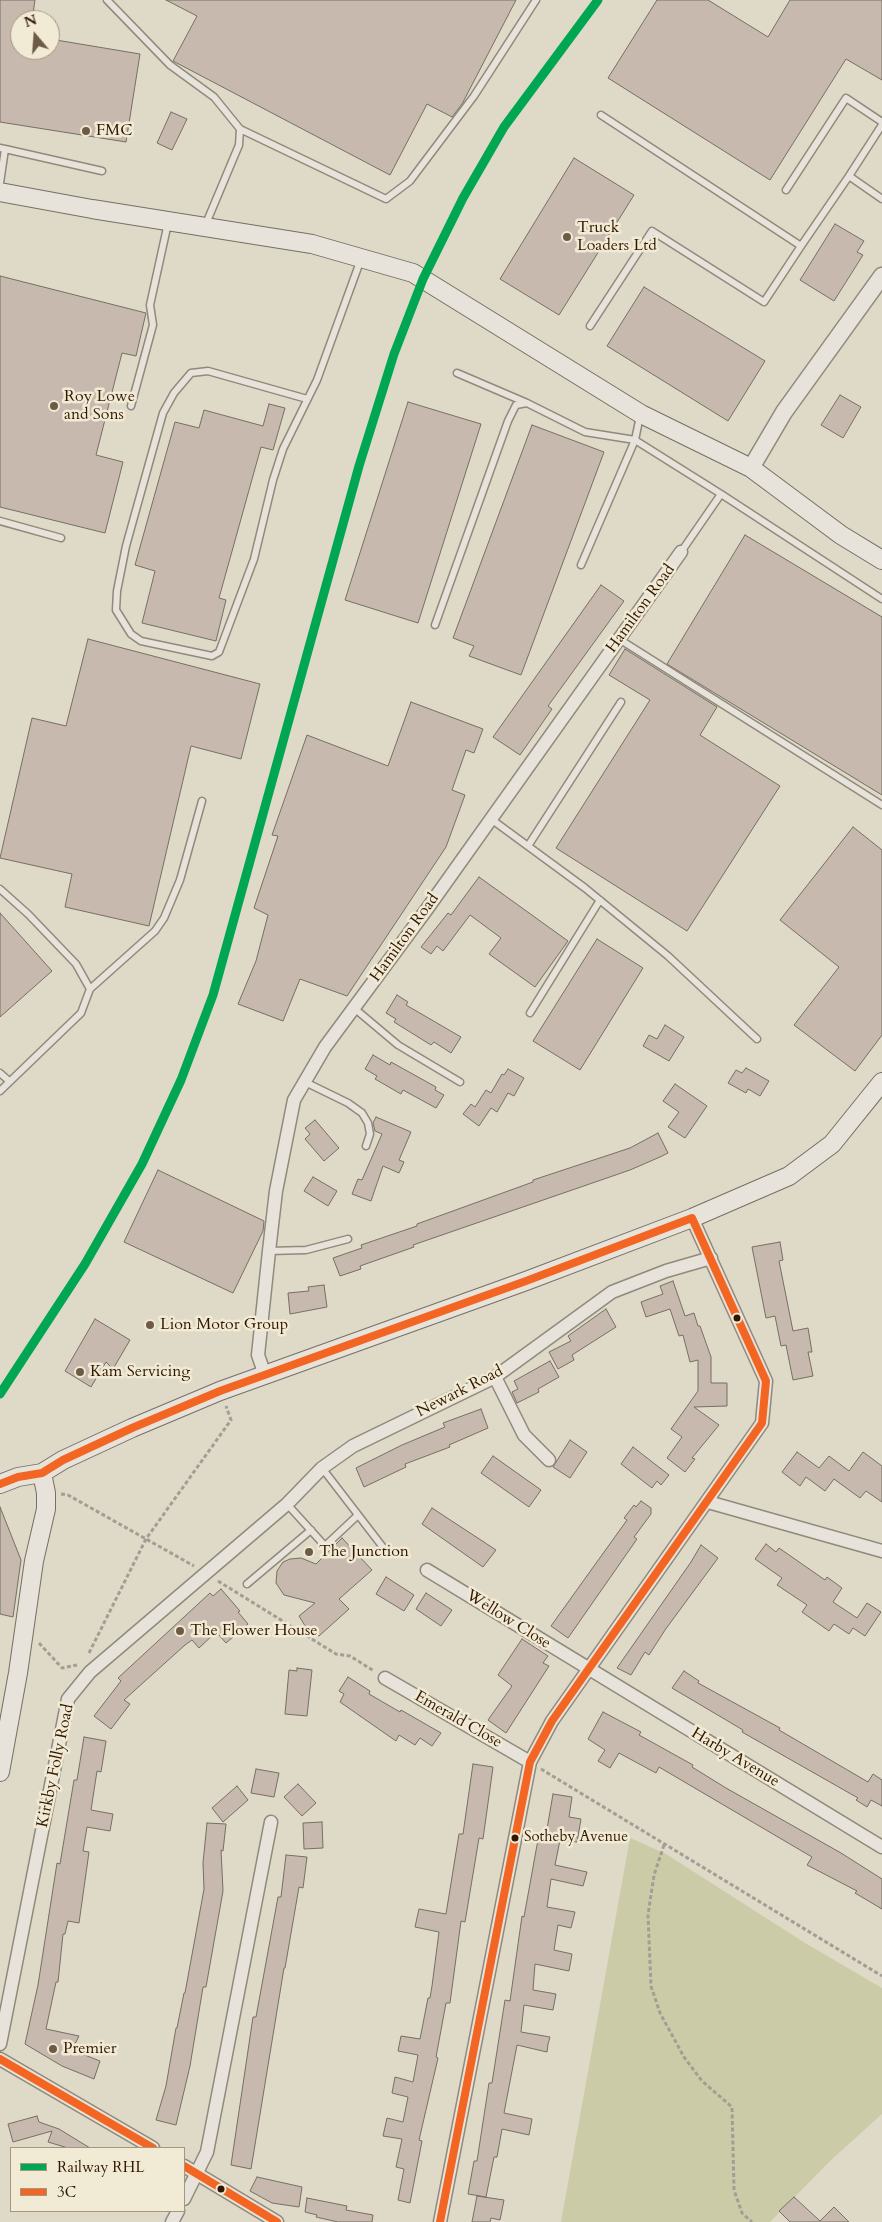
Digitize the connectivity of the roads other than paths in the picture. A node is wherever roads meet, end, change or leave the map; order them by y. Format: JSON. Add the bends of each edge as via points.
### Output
{"nodes":[{"id":1,"x":107,"y":0,"type":"edge"},
{"id":2,"x":536,"y":0,"type":"edge"},
{"id":3,"x":601,"y":115,"type":"dead end"},
{"id":4,"x":882,"y":124,"type":"edge"},
{"id":5,"x":240,"y":129,"type":"junction"},
{"id":6,"x":3,"y":149,"type":"edge"},
{"id":7,"x":102,"y":171,"type":"dead end"},
{"id":8,"x":849,"y":176,"type":"junction"},
{"id":9,"x":0,"y":183,"type":"edge"},
{"id":10,"x":786,"y":190,"type":"dead end"},
{"id":11,"x":0,"y":192,"type":"edge"},
{"id":12,"x":882,"y":199,"type":"edge"},
{"id":13,"x":168,"y":222,"type":"junction"},
{"id":14,"x":204,"y":227,"type":"junction"},
{"id":15,"x":801,"y":246,"type":"junction"},
{"id":16,"x":362,"y":258,"type":"junction"},
{"id":17,"x":882,"y":276,"type":"edge"},
{"id":18,"x":590,"y":326,"type":"dead end"},
{"id":19,"x":457,"y":373,"type":"dead end"},
{"id":20,"x":307,"y":399,"type":"junction"},
{"id":21,"x":527,"y":403,"type":"junction"},
{"id":22,"x":131,"y":406,"type":"dead end"},
{"id":23,"x":641,"y":414,"type":"junction"},
{"id":24,"x":635,"y":440,"type":"junction"},
{"id":25,"x":752,"y":468,"type":"junction"},
{"id":26,"x":721,"y":494,"type":"junction"},
{"id":27,"x":0,"y":521,"type":"edge"},
{"id":28,"x":61,"y":538,"type":"dead end"},
{"id":29,"x":682,"y":552,"type":"joint"},
{"id":30,"x":882,"y":560,"type":"edge"},
{"id":31,"x":581,"y":565,"type":"dead end"},
{"id":32,"x":882,"y":599,"type":"edge"},
{"id":33,"x":435,"y":624,"type":"dead end"},
{"id":34,"x":619,"y":639,"type":"junction"},
{"id":35,"x":621,"y":702,"type":"dead end"},
{"id":36,"x":202,"y":801,"type":"dead end"},
{"id":37,"x":882,"y":805,"type":"edge"},
{"id":38,"x":491,"y":819,"type":"junction"},
{"id":39,"x":528,"y":846,"type":"junction"},
{"id":40,"x":0,"y":889,"type":"edge"},
{"id":41,"x":600,"y":900,"type":"junction"},
{"id":42,"x":90,"y":989,"type":"junction"},
{"id":43,"x":354,"y":1008,"type":"junction"},
{"id":44,"x":530,"y":1013,"type":"dead end"},
{"id":45,"x":758,"y":1039,"type":"dead end"},
{"id":46,"x":0,"y":1073,"type":"edge"},
{"id":47,"x":9,"y":1081,"type":"junction"},
{"id":48,"x":305,"y":1082,"type":"junction"},
{"id":49,"x":460,"y":1082,"type":"dead end"},
{"id":50,"x":882,"y":1082,"type":"edge"},
{"id":51,"x":0,"y":1092,"type":"edge"},
{"id":52,"x":366,"y":1146,"type":"dead end"},
{"id":53,"x":692,"y":1218,"type":"junction"},
{"id":54,"x":348,"y":1239,"type":"dead end"},
{"id":55,"x":269,"y":1251,"type":"junction"},
{"id":56,"x":711,"y":1258,"type":"junction"},
{"id":57,"x":265,"y":1375,"type":"junction"},
{"id":58,"x":495,"y":1377,"type":"junction"},
{"id":59,"x":549,"y":1460,"type":"dead end"},
{"id":60,"x":322,"y":1468,"type":"junction"},
{"id":61,"x":42,"y":1473,"type":"junction"},
{"id":62,"x":0,"y":1484,"type":"edge"},
{"id":63,"x":708,"y":1502,"type":"junction"},
{"id":64,"x":286,"y":1504,"type":"junction"},
{"id":65,"x":358,"y":1515,"type":"junction"},
{"id":66,"x":311,"y":1530,"type":"junction"},
{"id":67,"x":382,"y":1546,"type":"dead end"},
{"id":68,"x":882,"y":1551,"type":"edge"},
{"id":69,"x":226,"y":1555,"type":"joint"},
{"id":70,"x":427,"y":1570,"type":"dead end"},
{"id":71,"x":247,"y":1584,"type":"dead end"},
{"id":72,"x":588,"y":1669,"type":"junction"},
{"id":73,"x":385,"y":1678,"type":"road end"},
{"id":74,"x":530,"y":1762,"type":"junction"},
{"id":75,"x":0,"y":1772,"type":"edge"},
{"id":76,"x":271,"y":1822,"type":"dead end"},
{"id":77,"x":882,"y":1847,"type":"edge"},
{"id":78,"x":0,"y":2044,"type":"edge"},
{"id":79,"x":0,"y":2059,"type":"edge"},
{"id":80,"x":151,"y":2147,"type":"edge"},
{"id":81,"x":185,"y":2167,"type":"edge"},
{"id":82,"x":197,"y":2174,"type":"junction"},
{"id":83,"x":185,"y":2197,"type":"edge"},
{"id":84,"x":277,"y":2222,"type":"edge"},
{"id":85,"x":440,"y":2222,"type":"edge"}],
"edges":[{"from":1,"to":5,"type":"lane","via":[[170,65],[214,98]]},
{"from":2,"to":5,"type":"lane","via":[[474,96],[410,181],[386,199]]},
{"from":3,"to":15,"type":"lane"},
{"from":4,"to":8,"type":"lane"},
{"from":4,"to":10,"type":"lane","via":[[846,98]]},
{"from":5,"to":14,"type":"lane","via":[[239,145]]},
{"from":6,"to":7,"type":"lane"},
{"from":6,"to":9,"type":"lane"},
{"from":8,"to":12,"type":"lane"},
{"from":8,"to":15,"type":"lane"},
{"from":11,"to":13,"type":"main road"},
{"from":13,"to":14,"type":"main road"},
{"from":13,"to":22,"type":"lane","via":[[150,305],[153,325]]},
{"from":14,"to":16,"type":"main road","via":[[312,244]]},
{"from":15,"to":18,"type":"lane","via":[[764,302],[652,231]]},
{"from":16,"to":20,"type":"lane"},
{"from":16,"to":23,"type":"main road","via":[[418,276]]},
{"from":17,"to":25,"type":"street","via":[[784,412]]},
{"from":19,"to":21,"type":"lane"},
{"from":20,"to":20,"type":"lane","via":[[283,449],[254,559],[219,652],[212,656],[141,640],[131,634],[116,610],[117,591],[126,546],[163,413],[174,393],[191,373],[208,371]]},
{"from":21,"to":24,"type":"lane","via":[[585,432]]},
{"from":21,"to":33,"type":"lane","via":[[516,405],[508,421]]},
{"from":23,"to":24,"type":"lane"},
{"from":23,"to":25,"type":"main road"},
{"from":24,"to":26,"type":"lane"},
{"from":24,"to":31,"type":"lane"},
{"from":25,"to":30,"type":"main road","via":[[841,535]]},
{"from":26,"to":29,"type":"lane"},
{"from":26,"to":32,"type":"lane"},
{"from":27,"to":28,"type":"lane"},
{"from":29,"to":34,"type":"street","name":"Hamilton Road"},
{"from":34,"to":37,"type":"lane"},
{"from":34,"to":38,"type":"street","name":"Hamilton Road"},
{"from":35,"to":39,"type":"lane"},
{"from":36,"to":42,"type":"lane","via":[[180,880],[164,918]]},
{"from":38,"to":39,"type":"lane"},
{"from":38,"to":43,"type":"street","name":"Hamilton Road"},
{"from":39,"to":41,"type":"lane"},
{"from":40,"to":42,"type":"lane","via":[[76,964]]},
{"from":41,"to":44,"type":"lane"},
{"from":41,"to":45,"type":"lane","via":[[668,956]]},
{"from":42,"to":47,"type":"lane","via":[[81,1013]]},
{"from":43,"to":48,"type":"street","name":"Hamilton Road","via":[[325,1047]]},
{"from":43,"to":49,"type":"lane","via":[[398,1045]]},
{"from":46,"to":47,"type":"lane"},
{"from":47,"to":51,"type":"lane"},
{"from":48,"to":52,"type":"lane","via":[[362,1113],[370,1134]]},
{"from":48,"to":55,"type":"street","name":"Hamilton Road","via":[[294,1100],[276,1191]]},
{"from":50,"to":53,"type":"main road","via":[[832,1144],[789,1176]]},
{"from":53,"to":56,"type":"street"},
{"from":53,"to":57,"type":"main road"},
{"from":54,"to":55,"type":"lane","via":[[306,1250]]},
{"from":55,"to":57,"type":"street","name":"Hamilton Road","via":[[258,1354]]},
{"from":56,"to":58,"type":"street","name":"Newark Road","via":[[612,1292]]},
{"from":56,"to":63,"type":"street","via":[[766,1381],[762,1423]]},
{"from":57,"to":61,"type":"main road","via":[[132,1428]]},
{"from":58,"to":59,"type":"street","via":[[524,1435]]},
{"from":58,"to":60,"type":"street","name":"Newark Road","via":[[353,1446]]},
{"from":60,"to":64,"type":"street","name":"Newark Road"},
{"from":60,"to":65,"type":"lane"},
{"from":61,"to":62,"type":"main road"},
{"from":61,"to":75,"type":"main road","via":[[46,1509],[34,1561]]},
{"from":63,"to":68,"type":"street"},
{"from":63,"to":72,"type":"street"},
{"from":64,"to":66,"type":"lane"},
{"from":64,"to":69,"type":"street","name":"Newark Road"},
{"from":65,"to":66,"type":"lane","via":[[325,1546]]},
{"from":65,"to":67,"type":"lane"},
{"from":66,"to":71,"type":"lane"},
{"from":69,"to":78,"type":"street","name":"Kirkby Folly Road","via":[[86,1668],[68,1699]]},
{"from":70,"to":72,"type":"street","name":"Wellow Close"},
{"from":72,"to":74,"type":"street","via":[[552,1721]]},
{"from":72,"to":77,"type":"street","name":"Harby Avenue"},
{"from":73,"to":74,"type":"street","name":"Emerald Close"},
{"from":74,"to":85,"type":"street"},
{"from":76,"to":82,"type":"street","via":[[207,2152]]},
{"from":79,"to":80,"type":"street"},
{"from":81,"to":82,"type":"street"},
{"from":82,"to":83,"type":"street"},
{"from":82,"to":84,"type":"street"}]}
